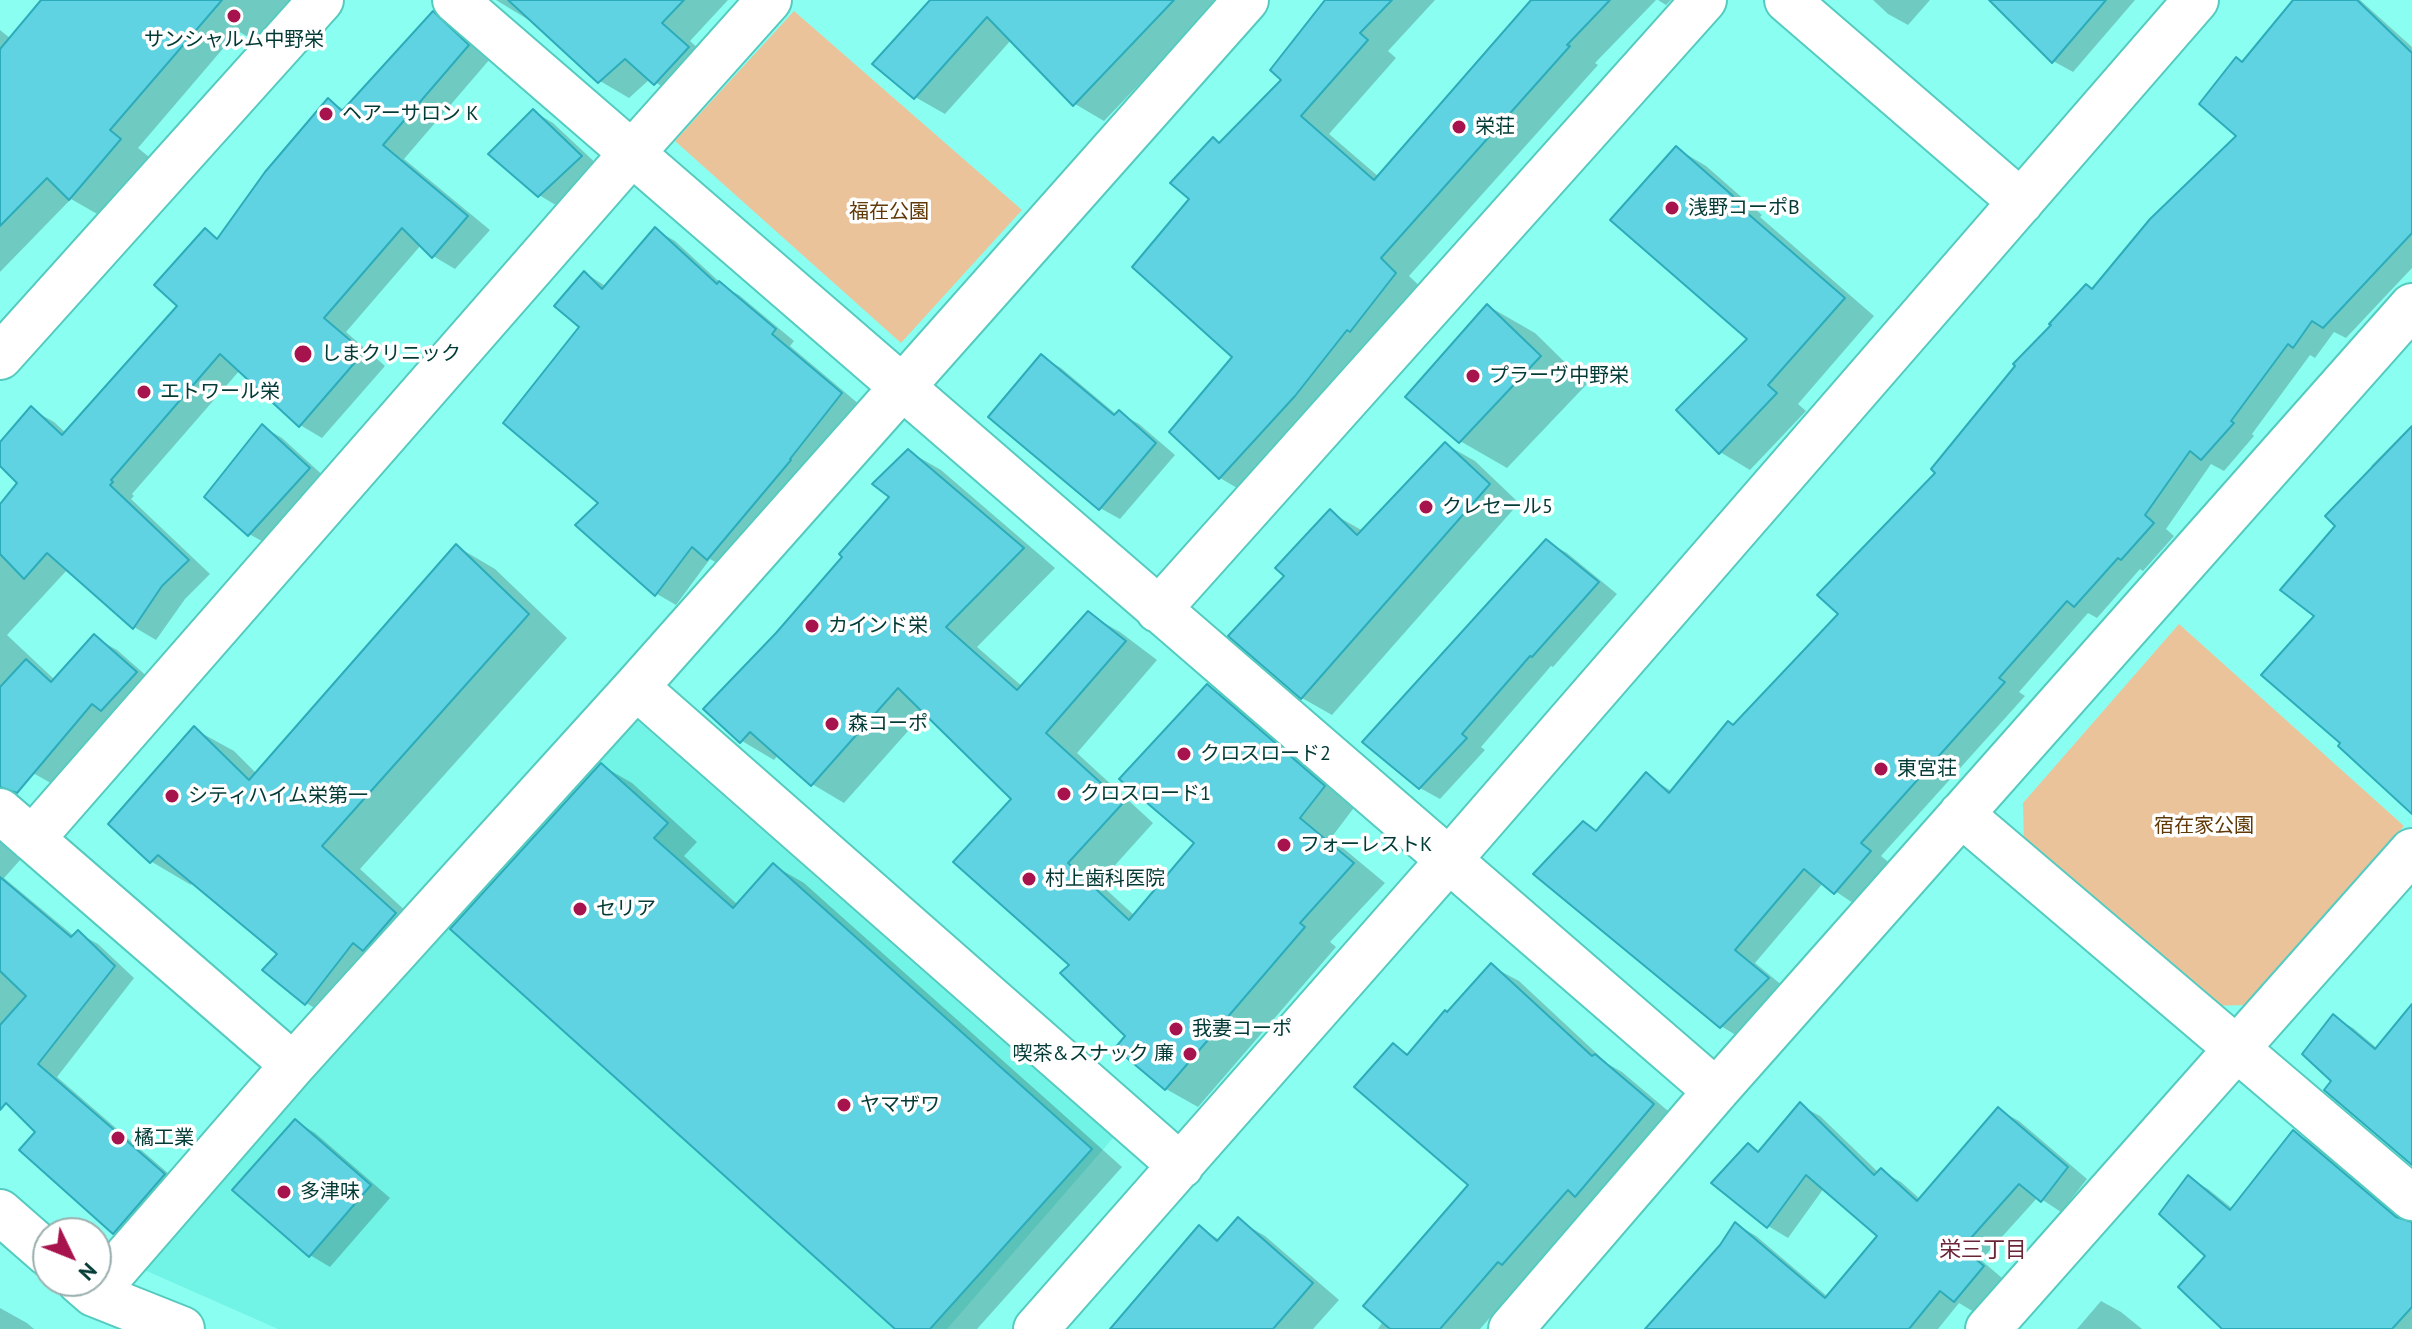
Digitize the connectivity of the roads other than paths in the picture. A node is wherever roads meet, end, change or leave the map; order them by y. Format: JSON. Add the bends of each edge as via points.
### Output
{"nodes":[{"id":1,"x":321,"y":0,"type":"edge"},
{"id":2,"x":455,"y":0,"type":"edge"},
{"id":3,"x":769,"y":0,"type":"edge"},
{"id":4,"x":1246,"y":0,"type":"edge"},
{"id":5,"x":1704,"y":0,"type":"edge"},
{"id":6,"x":1787,"y":0,"type":"edge"},
{"id":7,"x":2196,"y":0,"type":"edge"},
{"id":8,"x":632,"y":153,"type":"junction"},
{"id":9,"x":2021,"y":202,"type":"junction"},
{"id":10,"x":2412,"y":306,"type":"edge"},
{"id":11,"x":0,"y":357,"type":"edge"},
{"id":12,"x":902,"y":387,"type":"junction"},
{"id":13,"x":1158,"y":610,"type":"junction"},
{"id":14,"x":636,"y":687,"type":"junction"},
{"id":15,"x":1961,"y":814,"type":"junction"},
{"id":16,"x":16,"y":825,"type":"edge"},
{"id":17,"x":2412,"y":851,"type":"edge"},
{"id":18,"x":1448,"y":861,"type":"junction"},
{"id":19,"x":2237,"y":1049,"type":"junction"},
{"id":20,"x":293,"y":1065,"type":"junction"},
{"id":21,"x":1716,"y":1091,"type":"junction"},
{"id":22,"x":1181,"y":1166,"type":"junction"},
{"id":23,"x":2412,"y":1198,"type":"edge"},
{"id":24,"x":0,"y":1212,"type":"edge"},
{"id":25,"x":32,"y":1240,"type":"edge"},
{"id":26,"x":112,"y":1261,"type":"edge"},
{"id":27,"x":108,"y":1297,"type":"edge"},
{"id":28,"x":182,"y":1329,"type":"edge"},
{"id":29,"x":1036,"y":1329,"type":"edge"},
{"id":30,"x":1511,"y":1329,"type":"edge"},
{"id":31,"x":1988,"y":1329,"type":"edge"}],
"edges":[{"from":1,"to":11,"type":"street"},
{"from":2,"to":8,"type":"street"},
{"from":3,"to":8,"type":"street"},
{"from":4,"to":12,"type":"street"},
{"from":5,"to":13,"type":"street"},
{"from":6,"to":9,"type":"street"},
{"from":7,"to":9,"type":"street"},
{"from":8,"to":12,"type":"street"},
{"from":8,"to":16,"type":"street"},
{"from":9,"to":18,"type":"street"},
{"from":10,"to":15,"type":"street"},
{"from":12,"to":13,"type":"street"},
{"from":12,"to":14,"type":"street"},
{"from":13,"to":18,"type":"street"},
{"from":14,"to":20,"type":"street"},
{"from":14,"to":22,"type":"street"},
{"from":15,"to":19,"type":"street"},
{"from":15,"to":21,"type":"street"},
{"from":16,"to":20,"type":"street"},
{"from":17,"to":19,"type":"street"},
{"from":18,"to":21,"type":"street"},
{"from":18,"to":22,"type":"street"},
{"from":19,"to":23,"type":"street"},
{"from":19,"to":31,"type":"street"},
{"from":20,"to":26,"type":"street"},
{"from":21,"to":30,"type":"street"},
{"from":22,"to":29,"type":"street"},
{"from":24,"to":25,"type":"street"},
{"from":27,"to":28,"type":"street"}]}
